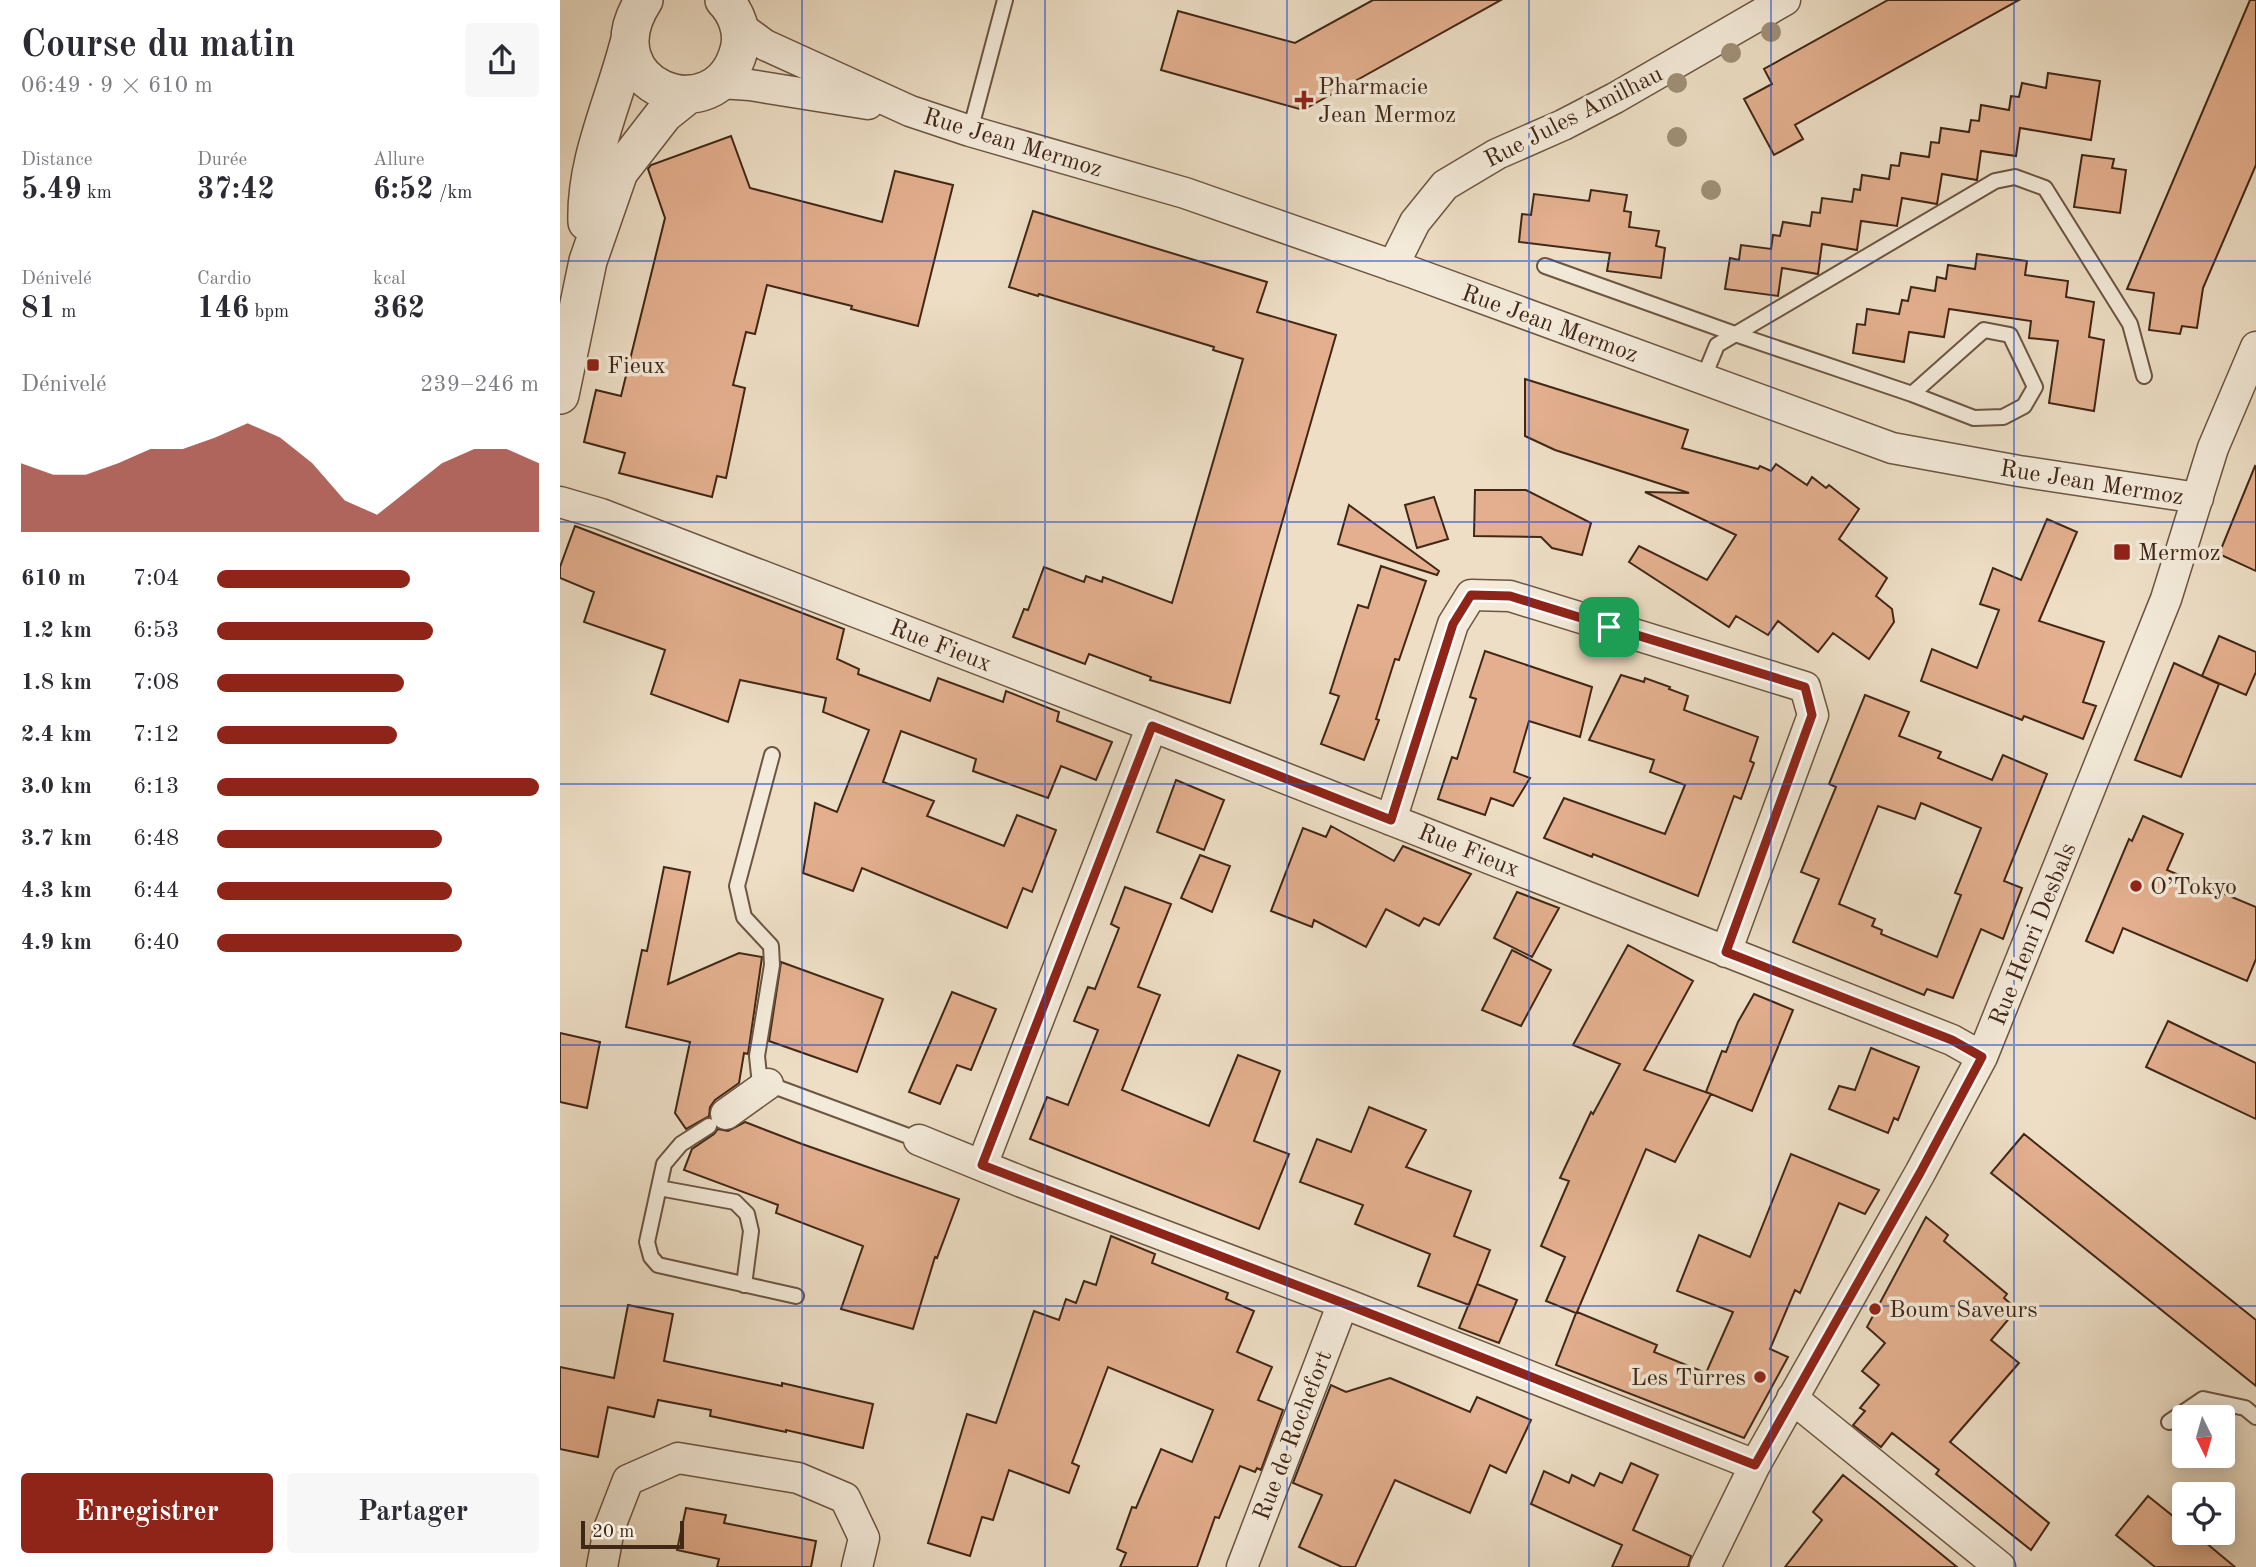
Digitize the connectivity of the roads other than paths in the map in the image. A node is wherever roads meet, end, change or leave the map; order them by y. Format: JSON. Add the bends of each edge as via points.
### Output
{"nodes":[{"id":1,"x":644,"y":0,"type":"edge"},
{"id":2,"x":1006,"y":0,"type":"edge"},
{"id":3,"x":1785,"y":0,"type":"edge"},
{"id":4,"x":732,"y":13,"type":"edge"},
{"id":5,"x":625,"y":25,"type":"edge"},
{"id":6,"x":705,"y":89,"type":"junction"},
{"id":7,"x":910,"y":111,"type":"junction"},
{"id":8,"x":970,"y":131,"type":"junction"},
{"id":9,"x":588,"y":261,"type":"junction"},
{"id":10,"x":1393,"y":266,"type":"junction"},
{"id":11,"x":1545,"y":266,"type":"dead end"},
{"id":12,"x":1735,"y":334,"type":"junction"},
{"id":13,"x":2256,"y":347,"type":"edge"},
{"id":14,"x":2144,"y":376,"type":"dead end"},
{"id":15,"x":1703,"y":379,"type":"junction"},
{"id":16,"x":2250,"y":380,"type":"edge"},
{"id":17,"x":1912,"y":394,"type":"junction"},
{"id":18,"x":560,"y":395,"type":"edge"},
{"id":19,"x":2198,"y":498,"type":"junction"},
{"id":20,"x":560,"y":502,"type":"edge"},
{"id":21,"x":1152,"y":726,"type":"junction"},
{"id":22,"x":772,"y":755,"type":"dead end"},
{"id":23,"x":1391,"y":820,"type":"junction"},
{"id":24,"x":1726,"y":952,"type":"junction"},
{"id":25,"x":1982,"y":1057,"type":"junction"},
{"id":26,"x":768,"y":1084,"type":"junction"},
{"id":27,"x":718,"y":1120,"type":"joint"},
{"id":28,"x":919,"y":1140,"type":"joint"},
{"id":29,"x":982,"y":1165,"type":"junction"},
{"id":30,"x":659,"y":1188,"type":"junction"},
{"id":31,"x":744,"y":1285,"type":"junction"},
{"id":32,"x":796,"y":1297,"type":"dead end"},
{"id":33,"x":1343,"y":1303,"type":"junction"},
{"id":34,"x":1792,"y":1398,"type":"junction"},
{"id":35,"x":2256,"y":1416,"type":"edge"},
{"id":36,"x":2169,"y":1422,"type":"dead end"},
{"id":37,"x":1755,"y":1465,"type":"junction"},
{"id":38,"x":601,"y":1567,"type":"edge"},
{"id":39,"x":857,"y":1567,"type":"edge"},
{"id":40,"x":1242,"y":1567,"type":"edge"},
{"id":41,"x":1705,"y":1567,"type":"edge"},
{"id":42,"x":2000,"y":1567,"type":"edge"}],
"edges":[{"from":1,"to":5,"type":"street"},
{"from":2,"to":8,"type":"lane"},
{"from":3,"to":10,"type":"street","name":"Rue Jules Amilhau","via":[[1615,98],[1497,153],[1445,185],[1415,222]]},
{"from":4,"to":6,"type":"street","via":[[741,44],[737,60],[730,72]]},
{"from":4,"to":7,"type":"street","name":"Rue Jean Mermoz","via":[[765,45]]},
{"from":5,"to":6,"type":"street","via":[[633,60],[642,75],[672,93]]},
{"from":5,"to":9,"type":"street","via":[[593,162],[586,209]]},
{"from":6,"to":7,"type":"street","name":"Rue Jean Mermoz","via":[[750,85]]},
{"from":6,"to":9,"type":"street","via":[[664,114],[619,172]]},
{"from":7,"to":8,"type":"street","name":"Rue Jean Mermoz"},
{"from":8,"to":10,"type":"street","name":"Rue Jean Mermoz","via":[[1185,193]]},
{"from":9,"to":18,"type":"street"},
{"from":10,"to":15,"type":"street","name":"Rue Jean Mermoz"},
{"from":11,"to":12,"type":"lane"},
{"from":12,"to":14,"type":"lane","via":[[1995,181],[2015,177],[2045,188],[2130,324]]},
{"from":12,"to":15,"type":"lane","via":[[1717,345]]},
{"from":12,"to":17,"type":"lane"},
{"from":13,"to":16,"type":"street","name":"Rue Henri Desbals"},
{"from":15,"to":19,"type":"street","name":"Rue Jean Mermoz","via":[[1892,448]]},
{"from":16,"to":19,"type":"street","name":"Rue Henri Desbals","via":[[2213,448]]},
{"from":17,"to":17,"type":"lane","via":[[1984,330],[2010,335],[2035,387],[2024,406],[2003,417],[1974,418]]},
{"from":19,"to":25,"type":"street","name":"Rue Henri Desbals","via":[[2166,599]]},
{"from":20,"to":21,"type":"street","name":"Rue Fieux"},
{"from":21,"to":23,"type":"street","name":"Rue Fieux"},
{"from":21,"to":29,"type":"street"},
{"from":22,"to":26,"type":"lane","via":[[737,887],[744,917],[771,946],[757,1056],[759,1075]]},
{"from":23,"to":24,"type":"street","name":"Rue Fieux"},
{"from":23,"to":24,"type":"street","via":[[1453,624],[1471,595],[1510,596],[1805,687],[1812,715]]},
{"from":24,"to":25,"type":"street","name":"Rue Fieux","via":[[1952,1040]]},
{"from":25,"to":34,"type":"street","name":"Rue Henri Desbals"},
{"from":26,"to":27,"type":"street"},
{"from":26,"to":28,"type":"lane"},
{"from":27,"to":30,"type":"lane","via":[[681,1144],[664,1164]]},
{"from":28,"to":29,"type":"street"},
{"from":29,"to":33,"type":"street"},
{"from":30,"to":31,"type":"lane","via":[[734,1202],[747,1214],[751,1231]]},
{"from":30,"to":31,"type":"lane","via":[[647,1242],[658,1265]]},
{"from":31,"to":32,"type":"lane"},
{"from":33,"to":37,"type":"street"},
{"from":33,"to":40,"type":"street","name":"Rue de Rochefort"},
{"from":34,"to":37,"type":"street","name":"Rue Henri Desbals"},
{"from":34,"to":42,"type":"street"},
{"from":35,"to":36,"type":"lane","via":[[2245,1408],[2203,1399]]},
{"from":37,"to":41,"type":"street","name":"Rue Henri Desbals"},
{"from":38,"to":39,"type":"street","via":[[628,1480],[678,1458],[798,1478],[845,1498],[864,1538]]}]}
